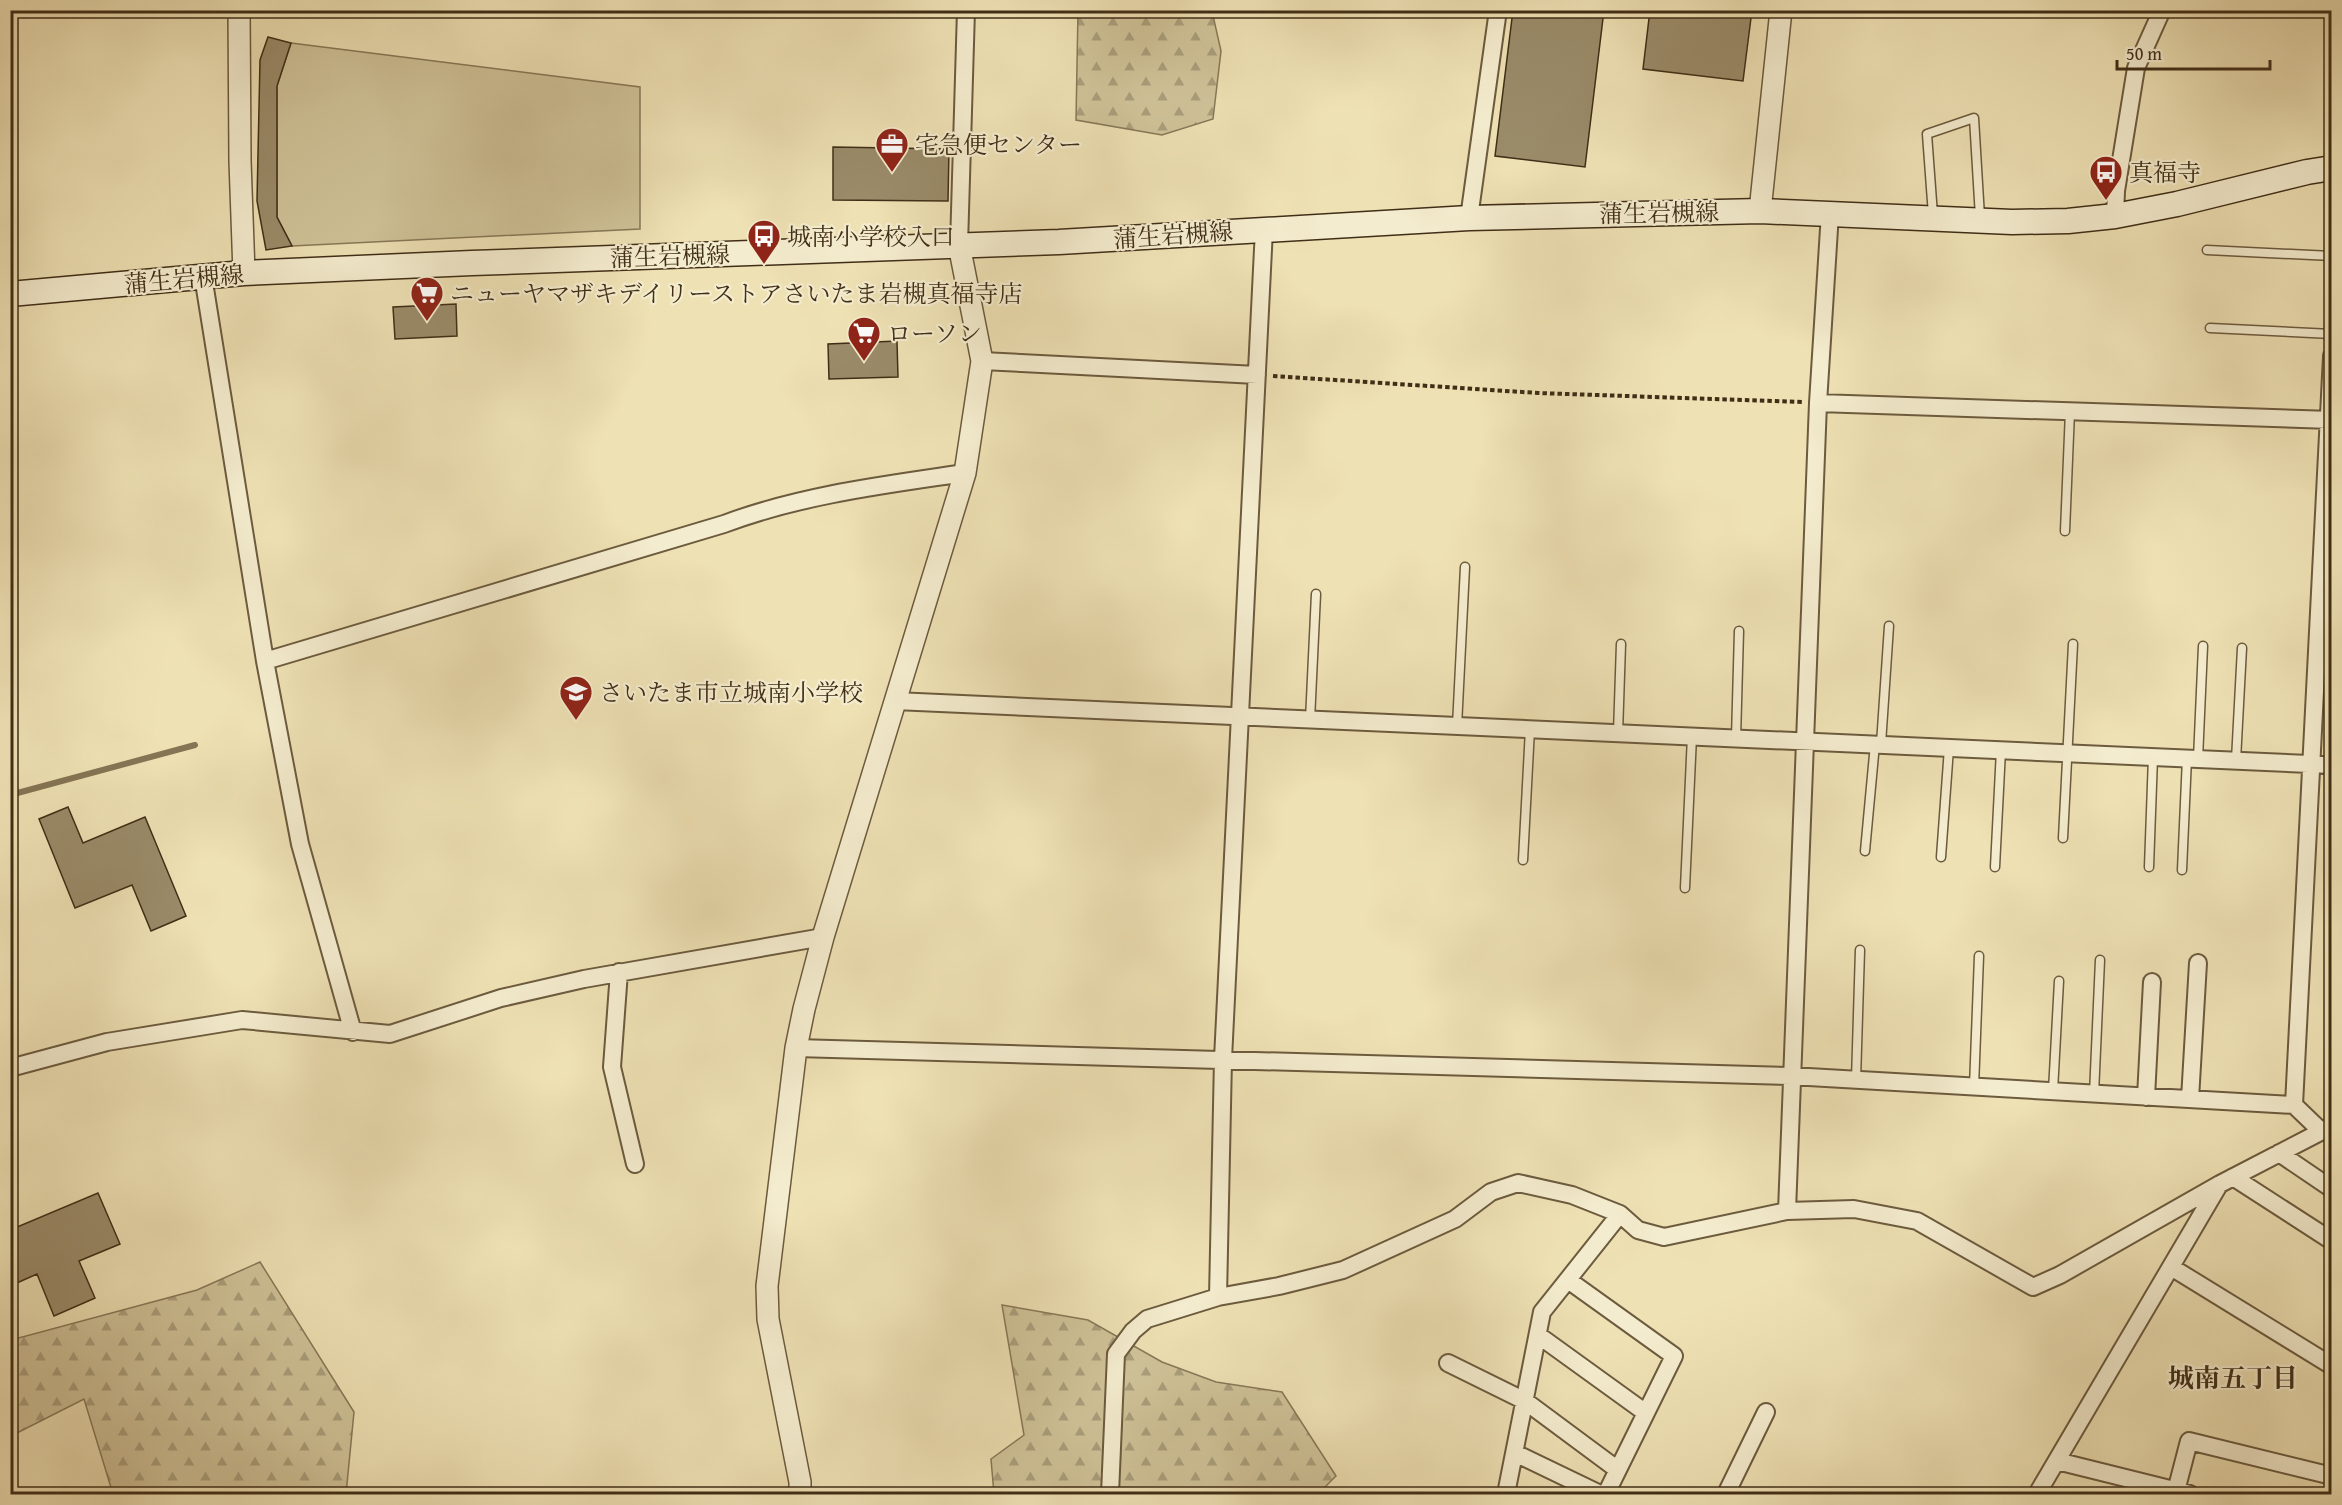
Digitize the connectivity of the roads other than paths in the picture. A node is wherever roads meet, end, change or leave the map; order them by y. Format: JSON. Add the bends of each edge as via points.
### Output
{"nodes":[{"id":1,"x":239,"y":10,"type":"edge"},
{"id":2,"x":966,"y":10,"type":"edge"},
{"id":3,"x":1498,"y":10,"type":"edge"},
{"id":4,"x":1781,"y":10,"type":"edge"},
{"id":5,"x":2162,"y":10,"type":"edge"},
{"id":6,"x":2331,"y":168,"type":"edge"},
{"id":7,"x":1760,"y":211,"type":"junction"},
{"id":8,"x":1830,"y":213,"type":"junction"},
{"id":9,"x":2115,"y":216,"type":"junction"},
{"id":10,"x":1469,"y":218,"type":"junction"},
{"id":11,"x":1933,"y":218,"type":"junction"},
{"id":12,"x":1981,"y":221,"type":"junction"},
{"id":13,"x":1264,"y":229,"type":"junction"},
{"id":14,"x":959,"y":245,"type":"junction"},
{"id":15,"x":2207,"y":250,"type":"dead end"},
{"id":16,"x":2331,"y":256,"type":"edge"},
{"id":17,"x":244,"y":273,"type":"junction"},
{"id":18,"x":203,"y":276,"type":"junction"},
{"id":19,"x":10,"y":294,"type":"edge"},
{"id":20,"x":2211,"y":328,"type":"dead end"},
{"id":21,"x":2331,"y":334,"type":"edge"},
{"id":22,"x":2331,"y":356,"type":"edge"},
{"id":23,"x":982,"y":361,"type":"junction"},
{"id":24,"x":1257,"y":375,"type":"junction"},
{"id":25,"x":1818,"y":403,"type":"junction"},
{"id":26,"x":2070,"y":411,"type":"junction"},
{"id":27,"x":2329,"y":420,"type":"edge"},
{"id":28,"x":965,"y":472,"type":"junction"},
{"id":29,"x":2065,"y":531,"type":"dead end"},
{"id":30,"x":1465,"y":567,"type":"dead end"},
{"id":31,"x":1316,"y":594,"type":"dead end"},
{"id":32,"x":1889,"y":626,"type":"dead end"},
{"id":33,"x":1739,"y":631,"type":"dead end"},
{"id":34,"x":1621,"y":644,"type":"dead end"},
{"id":35,"x":2073,"y":644,"type":"dead end"},
{"id":36,"x":2202,"y":646,"type":"dead end"},
{"id":37,"x":2242,"y":648,"type":"dead end"},
{"id":38,"x":265,"y":661,"type":"junction"},
{"id":39,"x":895,"y":701,"type":"junction"},
{"id":40,"x":1240,"y":717,"type":"junction"},
{"id":41,"x":1310,"y":720,"type":"junction"},
{"id":42,"x":1457,"y":726,"type":"junction"},
{"id":43,"x":1530,"y":729,"type":"junction"},
{"id":44,"x":1618,"y":733,"type":"junction"},
{"id":45,"x":1692,"y":736,"type":"junction"},
{"id":46,"x":1736,"y":738,"type":"junction"},
{"id":47,"x":1804,"y":740,"type":"junction"},
{"id":48,"x":1878,"y":744,"type":"junction"},
{"id":49,"x":1949,"y":747,"type":"junction"},
{"id":50,"x":2001,"y":750,"type":"junction"},
{"id":51,"x":2069,"y":753,"type":"junction"},
{"id":52,"x":2153,"y":757,"type":"junction"},
{"id":53,"x":2192,"y":759,"type":"junction"},
{"id":54,"x":2236,"y":760,"type":"junction"},
{"id":55,"x":2313,"y":764,"type":"junction"},
{"id":56,"x":2331,"y":765,"type":"edge"},
{"id":57,"x":2063,"y":838,"type":"dead end"},
{"id":58,"x":1865,"y":851,"type":"dead end"},
{"id":59,"x":1941,"y":858,"type":"dead end"},
{"id":60,"x":1523,"y":860,"type":"dead end"},
{"id":61,"x":1995,"y":867,"type":"dead end"},
{"id":62,"x":2148,"y":867,"type":"dead end"},
{"id":63,"x":2182,"y":870,"type":"dead end"},
{"id":64,"x":1685,"y":888,"type":"dead end"},
{"id":65,"x":823,"y":937,"type":"junction"},
{"id":66,"x":1860,"y":950,"type":"dead end"},
{"id":67,"x":1979,"y":956,"type":"dead end"},
{"id":68,"x":2100,"y":960,"type":"dead end"},
{"id":69,"x":2198,"y":963,"type":"dead end"},
{"id":70,"x":619,"y":972,"type":"junction"},
{"id":71,"x":2059,"y":981,"type":"dead end"},
{"id":72,"x":2152,"y":982,"type":"dead end"},
{"id":73,"x":353,"y":1032,"type":"junction"},
{"id":74,"x":796,"y":1048,"type":"junction"},
{"id":75,"x":1222,"y":1059,"type":"junction"},
{"id":76,"x":10,"y":1068,"type":"edge"},
{"id":77,"x":1791,"y":1076,"type":"junction"},
{"id":78,"x":1856,"y":1080,"type":"junction"},
{"id":79,"x":1974,"y":1087,"type":"junction"},
{"id":80,"x":2053,"y":1091,"type":"junction"},
{"id":81,"x":2094,"y":1094,"type":"junction"},
{"id":82,"x":2146,"y":1097,"type":"junction"},
{"id":83,"x":2190,"y":1099,"type":"junction"},
{"id":84,"x":2294,"y":1105,"type":"junction"},
{"id":85,"x":2326,"y":1128,"type":"edge"},
{"id":86,"x":2279,"y":1153,"type":"junction"},
{"id":87,"x":635,"y":1164,"type":"dead end"},
{"id":88,"x":2226,"y":1181,"type":"junction"},
{"id":89,"x":2331,"y":1189,"type":"edge"},
{"id":90,"x":1787,"y":1211,"type":"junction"},
{"id":91,"x":1620,"y":1214,"type":"junction"},
{"id":92,"x":2331,"y":1241,"type":"edge"},
{"id":93,"x":2171,"y":1267,"type":"junction"},
{"id":94,"x":1568,"y":1280,"type":"junction"},
{"id":95,"x":1218,"y":1297,"type":"junction"},
{"id":96,"x":1538,"y":1335,"type":"junction"},
{"id":97,"x":1448,"y":1363,"type":"dead end"},
{"id":98,"x":2331,"y":1366,"type":"edge"},
{"id":99,"x":1525,"y":1401,"type":"junction"},
{"id":100,"x":1766,"y":1412,"type":"dead end"},
{"id":101,"x":1646,"y":1413,"type":"junction"},
{"id":102,"x":1515,"y":1453,"type":"junction"},
{"id":103,"x":2057,"y":1461,"type":"junction"},
{"id":104,"x":1618,"y":1470,"type":"junction"},
{"id":105,"x":2331,"y":1476,"type":"edge"},
{"id":106,"x":2183,"y":1493,"type":"edge"},
{"id":107,"x":800,"y":1494,"type":"edge"},
{"id":108,"x":1110,"y":1494,"type":"edge"},
{"id":109,"x":1506,"y":1494,"type":"edge"},
{"id":110,"x":1600,"y":1494,"type":"edge"},
{"id":111,"x":1606,"y":1494,"type":"edge"},
{"id":112,"x":1726,"y":1494,"type":"edge"},
{"id":113,"x":2037,"y":1494,"type":"edge"}],
"edges":[{"from":1,"to":17,"type":"street"},
{"from":2,"to":14,"type":"street"},
{"from":3,"to":10,"type":"street"},
{"from":4,"to":7,"type":"street"},
{"from":5,"to":9,"type":"street","via":[[2136,68]]},
{"from":6,"to":9,"type":"main road","name":"蒲生岩槻線"},
{"from":7,"to":8,"type":"main road","name":"蒲生岩槻線"},
{"from":7,"to":10,"type":"main road","name":"蒲生岩槻線"},
{"from":8,"to":11,"type":"main road","name":"蒲生岩槻線"},
{"from":8,"to":25,"type":"street"},
{"from":9,"to":12,"type":"main road","name":"蒲生岩槻線","via":[[2068,221]]},
{"from":10,"to":13,"type":"main road","name":"蒲生岩槻線"},
{"from":11,"to":12,"type":"main road","name":"蒲生岩槻線"},
{"from":11,"to":12,"type":"lane","via":[[1927,134],[1974,118]]},
{"from":13,"to":14,"type":"main road","name":"蒲生岩槻線"},
{"from":13,"to":24,"type":"street"},
{"from":14,"to":17,"type":"main road","name":"蒲生岩槻線"},
{"from":14,"to":23,"type":"street"},
{"from":15,"to":16,"type":"lane"},
{"from":17,"to":18,"type":"main road","name":"蒲生岩槻線"},
{"from":18,"to":19,"type":"main road","name":"蒲生岩槻線"},
{"from":18,"to":38,"type":"street"},
{"from":20,"to":21,"type":"lane"},
{"from":22,"to":27,"type":"street"},
{"from":23,"to":24,"type":"street"},
{"from":23,"to":28,"type":"street"},
{"from":24,"to":40,"type":"street"},
{"from":25,"to":26,"type":"street"},
{"from":25,"to":47,"type":"street"},
{"from":26,"to":27,"type":"street"},
{"from":26,"to":29,"type":"lane"},
{"from":27,"to":55,"type":"street"},
{"from":28,"to":38,"type":"street","via":[[763,509]]},
{"from":28,"to":39,"type":"street"},
{"from":30,"to":42,"type":"lane"},
{"from":31,"to":41,"type":"lane"},
{"from":32,"to":48,"type":"lane"},
{"from":33,"to":46,"type":"lane"},
{"from":34,"to":44,"type":"lane"},
{"from":35,"to":51,"type":"lane"},
{"from":36,"to":53,"type":"lane"},
{"from":37,"to":54,"type":"lane"},
{"from":38,"to":73,"type":"street","via":[[300,844]]},
{"from":39,"to":40,"type":"street"},
{"from":39,"to":65,"type":"street"},
{"from":40,"to":41,"type":"street"},
{"from":40,"to":75,"type":"street"},
{"from":41,"to":42,"type":"street"},
{"from":42,"to":43,"type":"street"},
{"from":43,"to":44,"type":"street"},
{"from":43,"to":60,"type":"lane"},
{"from":44,"to":45,"type":"street"},
{"from":45,"to":46,"type":"street"},
{"from":45,"to":64,"type":"lane"},
{"from":46,"to":47,"type":"street"},
{"from":47,"to":48,"type":"street"},
{"from":47,"to":77,"type":"street"},
{"from":48,"to":49,"type":"street"},
{"from":48,"to":58,"type":"lane"},
{"from":49,"to":50,"type":"street"},
{"from":49,"to":59,"type":"lane"},
{"from":50,"to":51,"type":"street"},
{"from":50,"to":61,"type":"lane"},
{"from":51,"to":52,"type":"street"},
{"from":51,"to":57,"type":"lane"},
{"from":52,"to":53,"type":"street"},
{"from":52,"to":62,"type":"lane"},
{"from":53,"to":54,"type":"street"},
{"from":53,"to":63,"type":"lane"},
{"from":54,"to":55,"type":"street"},
{"from":55,"to":56,"type":"street"},
{"from":55,"to":84,"type":"street"},
{"from":65,"to":70,"type":"street"},
{"from":65,"to":74,"type":"street"},
{"from":66,"to":78,"type":"lane"},
{"from":67,"to":79,"type":"lane"},
{"from":68,"to":81,"type":"lane"},
{"from":69,"to":83,"type":"street"},
{"from":70,"to":73,"type":"street","via":[[501,998],[390,1034]]},
{"from":70,"to":87,"type":"street","via":[[612,1067]]},
{"from":71,"to":80,"type":"lane"},
{"from":72,"to":82,"type":"street"},
{"from":73,"to":76,"type":"street","via":[[242,1020],[107,1042]]},
{"from":74,"to":75,"type":"street"},
{"from":74,"to":107,"type":"street","via":[[767,1286],[768,1319]]},
{"from":75,"to":77,"type":"street"},
{"from":75,"to":95,"type":"street"},
{"from":77,"to":78,"type":"street"},
{"from":77,"to":90,"type":"street"},
{"from":78,"to":79,"type":"street"},
{"from":79,"to":80,"type":"street"},
{"from":80,"to":81,"type":"street"},
{"from":81,"to":82,"type":"street"},
{"from":82,"to":83,"type":"street"},
{"from":83,"to":84,"type":"street"},
{"from":84,"to":85,"type":"street"},
{"from":85,"to":86,"type":"street"},
{"from":86,"to":88,"type":"street"},
{"from":86,"to":89,"type":"street"},
{"from":88,"to":90,"type":"street","via":[[2033,1287],[1917,1221],[1854,1209]]},
{"from":88,"to":92,"type":"street"},
{"from":88,"to":93,"type":"street"},
{"from":90,"to":91,"type":"street","via":[[1664,1237],[1638,1230]]},
{"from":91,"to":94,"type":"street"},
{"from":91,"to":95,"type":"street","via":[[1572,1195],[1518,1184],[1491,1192],[1455,1219],[1343,1270]]},
{"from":93,"to":98,"type":"street"},
{"from":93,"to":103,"type":"street"},
{"from":94,"to":96,"type":"street","via":[[1542,1312]]},
{"from":94,"to":101,"type":"street","via":[[1674,1356]]},
{"from":95,"to":108,"type":"street","via":[[1147,1319],[1132,1331],[1116,1354]]},
{"from":96,"to":99,"type":"street"},
{"from":96,"to":101,"type":"street"},
{"from":97,"to":99,"type":"street"},
{"from":99,"to":102,"type":"street"},
{"from":99,"to":104,"type":"street"},
{"from":100,"to":112,"type":"street"},
{"from":101,"to":104,"type":"street"},
{"from":102,"to":109,"type":"street"},
{"from":102,"to":110,"type":"street"},
{"from":103,"to":106,"type":"street"},
{"from":103,"to":113,"type":"street"},
{"from":104,"to":111,"type":"street"},
{"from":105,"to":106,"type":"street","via":[[2190,1441]]}]}
